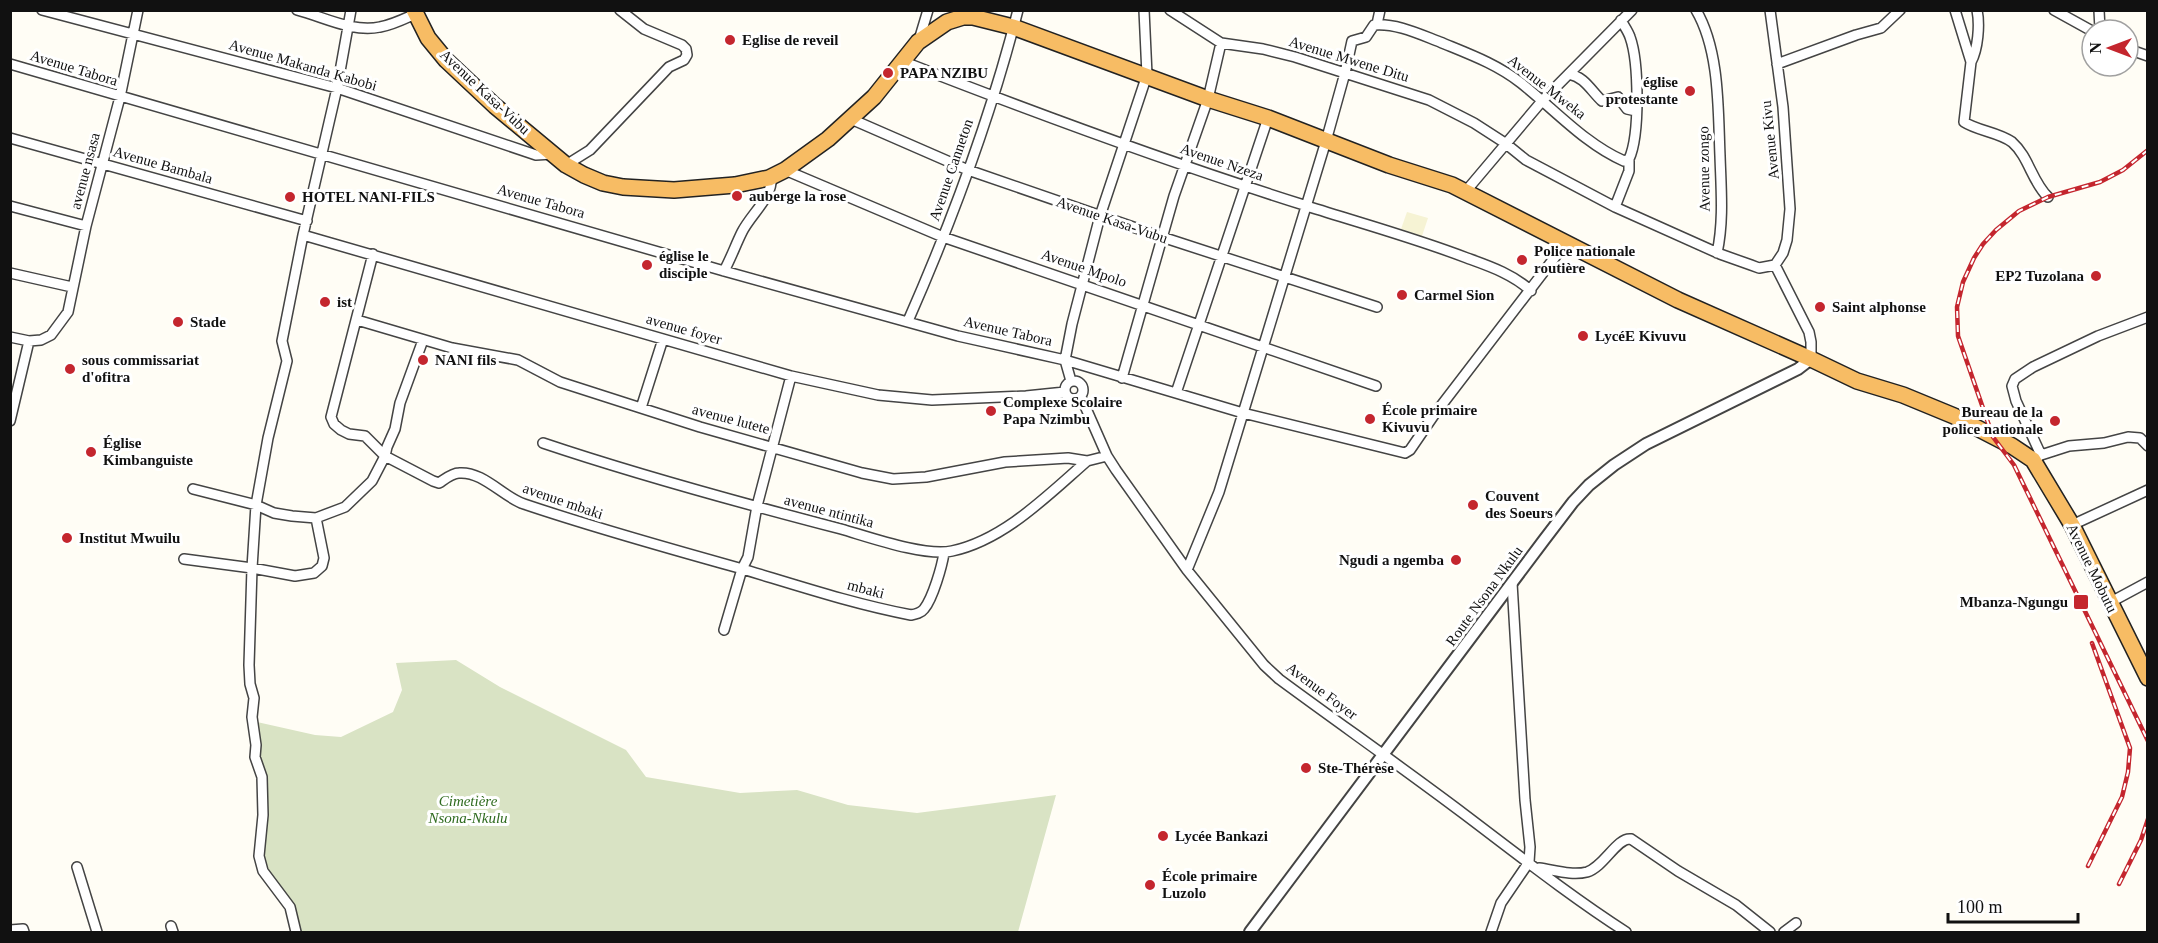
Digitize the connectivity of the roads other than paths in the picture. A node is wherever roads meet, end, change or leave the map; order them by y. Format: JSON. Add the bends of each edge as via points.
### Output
{"nodes":[{"id":1,"x":42,"y":10,"type":"edge"},
{"id":2,"x":138,"y":10,"type":"edge"},
{"id":3,"x":297,"y":10,"type":"edge"},
{"id":4,"x":351,"y":10,"type":"edge"},
{"id":5,"x":620,"y":10,"type":"edge"},
{"id":6,"x":1018,"y":10,"type":"edge"},
{"id":7,"x":1144,"y":10,"type":"edge"},
{"id":8,"x":1170,"y":10,"type":"edge"},
{"id":9,"x":1380,"y":10,"type":"edge"},
{"id":10,"x":1632,"y":10,"type":"edge"},
{"id":11,"x":1696,"y":10,"type":"edge"},
{"id":12,"x":1770,"y":10,"type":"edge"},
{"id":13,"x":1900,"y":10,"type":"edge"},
{"id":14,"x":1955,"y":10,"type":"edge"},
{"id":15,"x":1977,"y":10,"type":"edge"},
{"id":16,"x":2054,"y":10,"type":"edge"},
{"id":17,"x":415,"y":12,"type":"edge"},
{"id":18,"x":924,"y":12,"type":"edge"},
{"id":19,"x":974,"y":14,"type":"edge"},
{"id":20,"x":1621,"y":20,"type":"junction"},
{"id":21,"x":1379,"y":24,"type":"junction"},
{"id":22,"x":2080,"y":24,"type":"edge"},
{"id":23,"x":348,"y":26,"type":"junction"},
{"id":24,"x":1013,"y":27,"type":"junction"},
{"id":25,"x":133,"y":34,"type":"junction"},
{"id":26,"x":918,"y":42,"type":"junction"},
{"id":27,"x":1221,"y":43,"type":"junction"},
{"id":28,"x":902,"y":61,"type":"junction"},
{"id":29,"x":1971,"y":62,"type":"junction"},
{"id":30,"x":10,"y":64,"type":"edge"},
{"id":31,"x":1778,"y":64,"type":"junction"},
{"id":32,"x":1345,"y":73,"type":"junction"},
{"id":33,"x":1569,"y":74,"type":"junction"},
{"id":34,"x":1147,"y":75,"type":"junction"},
{"id":35,"x":337,"y":88,"type":"junction"},
{"id":36,"x":120,"y":97,"type":"junction"},
{"id":37,"x":992,"y":97,"type":"junction"},
{"id":38,"x":1208,"y":99,"type":"junction"},
{"id":39,"x":1542,"y":101,"type":"junction"},
{"id":40,"x":1636,"y":111,"type":"junction"},
{"id":41,"x":1268,"y":118,"type":"junction"},
{"id":42,"x":851,"y":119,"type":"junction"},
{"id":43,"x":10,"y":138,"type":"edge"},
{"id":44,"x":1326,"y":141,"type":"junction"},
{"id":45,"x":1506,"y":143,"type":"junction"},
{"id":46,"x":1124,"y":144,"type":"junction"},
{"id":47,"x":322,"y":154,"type":"junction"},
{"id":48,"x":554,"y":154,"type":"junction"},
{"id":49,"x":1625,"y":159,"type":"junction"},
{"id":50,"x":104,"y":164,"type":"junction"},
{"id":51,"x":566,"y":165,"type":"junction"},
{"id":52,"x":1185,"y":165,"type":"junction"},
{"id":53,"x":968,"y":170,"type":"junction"},
{"id":54,"x":785,"y":171,"type":"junction"},
{"id":55,"x":769,"y":178,"type":"junction"},
{"id":56,"x":1244,"y":185,"type":"junction"},
{"id":57,"x":1466,"y":191,"type":"junction"},
{"id":58,"x":2048,"y":197,"type":"dead end"},
{"id":59,"x":10,"y":206,"type":"edge"},
{"id":60,"x":1306,"y":206,"type":"junction"},
{"id":61,"x":1615,"y":207,"type":"junction"},
{"id":62,"x":1100,"y":216,"type":"junction"},
{"id":63,"x":307,"y":221,"type":"junction"},
{"id":64,"x":86,"y":226,"type":"junction"},
{"id":65,"x":303,"y":235,"type":"junction"},
{"id":66,"x":943,"y":237,"type":"junction"},
{"id":67,"x":1162,"y":237,"type":"junction"},
{"id":68,"x":1565,"y":244,"type":"junction"},
{"id":69,"x":1717,"y":253,"type":"junction"},
{"id":70,"x":373,"y":254,"type":"junction"},
{"id":71,"x":1220,"y":257,"type":"junction"},
{"id":72,"x":1775,"y":265,"type":"junction"},
{"id":73,"x":724,"y":271,"type":"junction"},
{"id":74,"x":10,"y":273,"type":"edge"},
{"id":75,"x":1284,"y":278,"type":"junction"},
{"id":76,"x":1082,"y":284,"type":"junction"},
{"id":77,"x":72,"y":287,"type":"junction"},
{"id":78,"x":1531,"y":291,"type":"junction"},
{"id":79,"x":1143,"y":304,"type":"junction"},
{"id":80,"x":1377,"y":308,"type":"dead end"},
{"id":81,"x":2147,"y":318,"type":"edge"},
{"id":82,"x":357,"y":320,"type":"junction"},
{"id":83,"x":908,"y":321,"type":"junction"},
{"id":84,"x":1199,"y":324,"type":"junction"},
{"id":85,"x":10,"y":337,"type":"edge"},
{"id":86,"x":663,"y":339,"type":"junction"},
{"id":87,"x":423,"y":340,"type":"junction"},
{"id":88,"x":29,"y":341,"type":"junction"},
{"id":89,"x":1263,"y":346,"type":"junction"},
{"id":90,"x":1812,"y":358,"type":"junction"},
{"id":91,"x":1065,"y":360,"type":"junction"},
{"id":92,"x":791,"y":376,"type":"junction"},
{"id":93,"x":1122,"y":378,"type":"junction"},
{"id":94,"x":1071,"y":381,"type":"junction"},
{"id":95,"x":1376,"y":386,"type":"dead end"},
{"id":96,"x":1065,"y":392,"type":"junction"},
{"id":97,"x":1176,"y":393,"type":"junction"},
{"id":98,"x":1081,"y":397,"type":"junction"},
{"id":99,"x":641,"y":408,"type":"junction"},
{"id":100,"x":1242,"y":413,"type":"junction"},
{"id":101,"x":10,"y":421,"type":"edge"},
{"id":102,"x":543,"y":443,"type":"dead end"},
{"id":103,"x":771,"y":446,"type":"junction"},
{"id":104,"x":2148,"y":446,"type":"edge"},
{"id":105,"x":385,"y":456,"type":"junction"},
{"id":106,"x":1107,"y":456,"type":"junction"},
{"id":107,"x":2037,"y":458,"type":"junction"},
{"id":108,"x":1087,"y":461,"type":"junction"},
{"id":109,"x":193,"y":489,"type":"dead end"},
{"id":110,"x":2148,"y":490,"type":"edge"},
{"id":111,"x":256,"y":505,"type":"junction"},
{"id":112,"x":757,"y":506,"type":"junction"},
{"id":113,"x":316,"y":518,"type":"junction"},
{"id":114,"x":2072,"y":525,"type":"junction"},
{"id":115,"x":945,"y":553,"type":"junction"},
{"id":116,"x":184,"y":559,"type":"dead end"},
{"id":117,"x":252,"y":568,"type":"junction"},
{"id":118,"x":742,"y":569,"type":"junction"},
{"id":119,"x":1187,"y":570,"type":"junction"},
{"id":120,"x":2148,"y":582,"type":"edge"},
{"id":121,"x":1512,"y":583,"type":"junction"},
{"id":122,"x":2109,"y":603,"type":"junction"},
{"id":123,"x":724,"y":630,"type":"dead end"},
{"id":124,"x":2147,"y":676,"type":"edge"},
{"id":125,"x":1383,"y":756,"type":"junction"},
{"id":126,"x":1528,"y":862,"type":"junction"},
{"id":127,"x":77,"y":867,"type":"dead end"},
{"id":128,"x":1538,"y":868,"type":"junction"},
{"id":129,"x":1796,"y":923,"type":"dead end"},
{"id":130,"x":10,"y":930,"type":"edge"},
{"id":131,"x":24,"y":933,"type":"edge"},
{"id":132,"x":97,"y":933,"type":"edge"},
{"id":133,"x":296,"y":933,"type":"edge"},
{"id":134,"x":1250,"y":933,"type":"edge"},
{"id":135,"x":1491,"y":933,"type":"edge"},
{"id":136,"x":1626,"y":933,"type":"edge"},
{"id":137,"x":1770,"y":933,"type":"edge"},
{"id":138,"x":1784,"y":933,"type":"edge"}],
"edges":[{"from":1,"to":25,"type":"street","name":"Avenue Makanda Kabobi"},
{"from":2,"to":25,"type":"street","name":"avenue nsasa"},
{"from":3,"to":23,"type":"street"},
{"from":4,"to":23,"type":"street"},
{"from":5,"to":51,"type":"street","via":[[644,29],[682,45],[687,55],[669,67],[590,150]]},
{"from":6,"to":24,"type":"street","name":"Avenue Canneton"},
{"from":7,"to":34,"type":"street"},
{"from":8,"to":27,"type":"street"},
{"from":9,"to":21,"type":"street"},
{"from":10,"to":20,"type":"street"},
{"from":11,"to":69,"type":"street","name":"Avenue zongo","via":[[1717,85],[1721,193]]},
{"from":12,"to":31,"type":"street","name":"Avenue Kivu"},
{"from":13,"to":31,"type":"street","via":[[1881,28]]},
{"from":14,"to":29,"type":"street"},
{"from":15,"to":29,"type":"street","via":[[1976,53]]},
{"from":16,"to":22,"type":"street"},
{"from":17,"to":23,"type":"street","via":[[378,28]]},
{"from":17,"to":48,"type":"highway","name":"Avenue Kasa-Vubu","via":[[428,38],[446,60]]},
{"from":18,"to":26,"type":"street"},
{"from":19,"to":24,"type":"highway"},
{"from":19,"to":26,"type":"highway","name":"Avenue Kasa-Vubu","via":[[947,22]]},
{"from":20,"to":33,"type":"street"},
{"from":20,"to":40,"type":"street","via":[[1633,51]]},
{"from":21,"to":32,"type":"street","via":[[1366,37],[1352,41]]},
{"from":21,"to":39,"type":"street","name":"Avenue Mweka","via":[[1412,30],[1497,66]]},
{"from":23,"to":35,"type":"street"},
{"from":24,"to":34,"type":"highway"},
{"from":24,"to":37,"type":"street","name":"Avenue Canneton"},
{"from":25,"to":35,"type":"street","name":"Avenue Makanda Kabobi"},
{"from":25,"to":36,"type":"street","name":"avenue nsasa"},
{"from":26,"to":28,"type":"highway","name":"Avenue Kasa-Vubu"},
{"from":27,"to":32,"type":"street","name":"Avenue Mwene Ditu","via":[[1263,49]]},
{"from":27,"to":38,"type":"street"},
{"from":28,"to":37,"type":"street","name":"Avenue Nzeza"},
{"from":28,"to":42,"type":"highway","name":"Avenue Kasa-Vubu"},
{"from":29,"to":58,"type":"street","via":[[1964,122],[2013,144]]},
{"from":30,"to":36,"type":"street","name":"Avenue Tabora"},
{"from":31,"to":72,"type":"street","name":"Avenue Kivu","via":[[1790,215],[1783,253]]},
{"from":32,"to":44,"type":"street"},
{"from":32,"to":45,"type":"street","name":"Avenue Mwene Ditu","via":[[1429,100]]},
{"from":33,"to":39,"type":"street"},
{"from":33,"to":40,"type":"street","via":[[1589,85],[1602,101],[1618,97],[1627,109]]},
{"from":34,"to":38,"type":"highway"},
{"from":34,"to":46,"type":"street"},
{"from":35,"to":47,"type":"street"},
{"from":35,"to":48,"type":"street","name":"Avenue Makanda Kabobi","via":[[536,155]]},
{"from":36,"to":47,"type":"street","name":"Avenue Tabora"},
{"from":36,"to":50,"type":"street","name":"avenue nsasa"},
{"from":37,"to":46,"type":"street","name":"Avenue Nzeza"},
{"from":37,"to":53,"type":"street","name":"Avenue Canneton"},
{"from":38,"to":41,"type":"highway"},
{"from":38,"to":52,"type":"street"},
{"from":39,"to":45,"type":"street"},
{"from":39,"to":49,"type":"street","name":"Avenue Mweka","via":[[1587,138]]},
{"from":40,"to":49,"type":"street","via":[[1634,144]]},
{"from":41,"to":44,"type":"highway"},
{"from":41,"to":56,"type":"street"},
{"from":42,"to":53,"type":"street","name":"Avenue Kasa-Vubu"},
{"from":42,"to":54,"type":"highway","name":"Avenue Kasa-Vubu"},
{"from":43,"to":50,"type":"street","name":"Avenue Bambala"},
{"from":44,"to":57,"type":"highway"},
{"from":44,"to":60,"type":"street"},
{"from":45,"to":57,"type":"street"},
{"from":45,"to":61,"type":"street","name":"Avenue Mwene Ditu","via":[[1526,160]]},
{"from":46,"to":52,"type":"street","name":"Avenue Nzeza"},
{"from":46,"to":62,"type":"street"},
{"from":47,"to":63,"type":"street"},
{"from":47,"to":73,"type":"street","name":"Avenue Tabora"},
{"from":48,"to":51,"type":"highway","name":"Avenue Kasa-Vubu"},
{"from":49,"to":61,"type":"street","via":[[1629,171]]},
{"from":50,"to":63,"type":"street","name":"Avenue Bambala"},
{"from":50,"to":64,"type":"street","name":"avenue nsasa"},
{"from":51,"to":55,"type":"highway","name":"Avenue Kasa-Vubu","via":[[603,183],[643,190],[735,185]]},
{"from":52,"to":56,"type":"street","name":"Avenue Nzeza"},
{"from":52,"to":67,"type":"street"},
{"from":53,"to":62,"type":"street","name":"Avenue Kasa-Vubu"},
{"from":53,"to":66,"type":"street","name":"Avenue Canneton"},
{"from":54,"to":55,"type":"highway","name":"Avenue Kasa-Vubu"},
{"from":54,"to":66,"type":"street","name":"Avenue Mpolo"},
{"from":55,"to":73,"type":"street","via":[[769,192],[744,229]]},
{"from":56,"to":60,"type":"street","name":"Avenue Nzeza"},
{"from":56,"to":71,"type":"street"},
{"from":57,"to":68,"type":"highway"},
{"from":59,"to":64,"type":"street"},
{"from":60,"to":75,"type":"street"},
{"from":60,"to":78,"type":"street","name":"Avenue Nzeza","via":[[1451,252],[1508,275]]},
{"from":61,"to":69,"type":"street","name":"Avenue Mwene Ditu"},
{"from":62,"to":67,"type":"street","name":"Avenue Kasa-Vubu"},
{"from":62,"to":76,"type":"street"},
{"from":63,"to":65,"type":"street"},
{"from":64,"to":77,"type":"street","name":"avenue nsasa"},
{"from":65,"to":70,"type":"street","name":"avenue foyer"},
{"from":65,"to":111,"type":"street","via":[[282,341],[286,366]]},
{"from":66,"to":76,"type":"street","name":"Avenue Mpolo"},
{"from":66,"to":83,"type":"street","name":"Avenue Canneton"},
{"from":67,"to":71,"type":"street","name":"Avenue Kasa-Vubu"},
{"from":67,"to":79,"type":"street"},
{"from":68,"to":78,"type":"street"},
{"from":68,"to":90,"type":"highway","via":[[1678,300]]},
{"from":69,"to":72,"type":"street","name":"Avenue Mwene Ditu","via":[[1755,267]]},
{"from":70,"to":82,"type":"street"},
{"from":70,"to":86,"type":"street","name":"avenue foyer"},
{"from":71,"to":75,"type":"street","name":"Avenue Kasa-Vubu"},
{"from":71,"to":84,"type":"street"},
{"from":72,"to":90,"type":"street","via":[[1809,332]]},
{"from":73,"to":83,"type":"street","name":"Avenue Tabora"},
{"from":74,"to":77,"type":"street"},
{"from":75,"to":80,"type":"street","name":"Avenue Kasa-Vubu"},
{"from":75,"to":89,"type":"street"},
{"from":76,"to":79,"type":"street","name":"Avenue Mpolo"},
{"from":76,"to":91,"type":"street"},
{"from":77,"to":88,"type":"street","name":"avenue nsasa","via":[[68,312],[51,335]]},
{"from":78,"to":100,"type":"street","name":"Avenue Tabora","via":[[1410,450],[1402,453]]},
{"from":79,"to":84,"type":"street","name":"Avenue Mpolo"},
{"from":79,"to":93,"type":"street"},
{"from":81,"to":107,"type":"street","via":[[2098,336],[2015,379],[2012,386],[2016,401]]},
{"from":82,"to":87,"type":"street","name":"avenue lutete"},
{"from":82,"to":105,"type":"street","name":"avenue mbaki","via":[[331,417],[341,430],[365,436]]},
{"from":83,"to":91,"type":"street","name":"Avenue Tabora"},
{"from":84,"to":89,"type":"street","name":"Avenue Mpolo"},
{"from":84,"to":97,"type":"street"},
{"from":85,"to":88,"type":"street"},
{"from":86,"to":92,"type":"street","name":"avenue foyer"},
{"from":86,"to":99,"type":"street"},
{"from":87,"to":99,"type":"street","name":"avenue lutete","via":[[518,360],[560,382]]},
{"from":87,"to":105,"type":"street"},
{"from":88,"to":101,"type":"street"},
{"from":89,"to":95,"type":"street","name":"Avenue Mpolo"},
{"from":89,"to":100,"type":"street"},
{"from":90,"to":107,"type":"highway","via":[[1857,381],[1954,416]]},
{"from":90,"to":121,"type":"street","name":"Route Nsona Nkulu","via":[[1798,369],[1646,444],[1614,465],[1573,502]]},
{"from":91,"to":93,"type":"street","name":"Avenue Tabora"},
{"from":91,"to":94,"type":"street","name":"Avenue Tabora"},
{"from":92,"to":96,"type":"street","name":"avenue foyer","via":[[878,395],[932,400]]},
{"from":92,"to":103,"type":"street"},
{"from":93,"to":97,"type":"street","name":"Avenue Tabora"},
{"from":94,"to":96,"type":"street"},
{"from":94,"to":98,"type":"street","via":[[1083,385]]},
{"from":96,"to":98,"type":"street","via":[[1071,399]]},
{"from":97,"to":100,"type":"street","name":"Avenue Tabora"},
{"from":98,"to":106,"type":"street","name":"Avenue Foyer"},
{"from":99,"to":103,"type":"street","name":"avenue lutete"},
{"from":100,"to":119,"type":"street","via":[[1219,492]]},
{"from":102,"to":112,"type":"street","name":"avenue ntintika","via":[[692,490]]},
{"from":103,"to":108,"type":"street","name":"avenue lutete","via":[[893,479],[1005,462],[1068,458]]},
{"from":103,"to":112,"type":"street"},
{"from":104,"to":107,"type":"street","via":[[2140,438],[2128,437],[2069,446]]},
{"from":105,"to":113,"type":"street","via":[[372,481],[354,499],[345,507]]},
{"from":105,"to":118,"type":"street","name":"avenue mbaki","via":[[433,482],[460,473],[470,475],[515,501]]},
{"from":106,"to":108,"type":"street","name":"avenue lutete"},
{"from":106,"to":119,"type":"street","name":"Avenue Foyer"},
{"from":107,"to":114,"type":"highway","name":"Avenue Mobutu"},
{"from":108,"to":115,"type":"street","name":"avenue ntintika","via":[[995,535]]},
{"from":109,"to":111,"type":"street"},
{"from":110,"to":114,"type":"street"},
{"from":111,"to":113,"type":"street","via":[[274,513]]},
{"from":111,"to":117,"type":"street"},
{"from":112,"to":115,"type":"street","name":"avenue ntintika","via":[[898,545]]},
{"from":112,"to":118,"type":"street","via":[[748,557]]},
{"from":113,"to":117,"type":"street","via":[[324,558],[318,570],[295,576]]},
{"from":114,"to":122,"type":"highway","name":"Avenue Mobutu"},
{"from":115,"to":118,"type":"street","name":"mbaki","via":[[928,602],[919,613],[911,615]]},
{"from":116,"to":117,"type":"street"},
{"from":117,"to":133,"type":"street","via":[[249,665],[255,757],[263,803],[259,856],[263,871],[290,907]]},
{"from":118,"to":123,"type":"street"},
{"from":119,"to":125,"type":"street","name":"Avenue Foyer","via":[[1264,665]]},
{"from":120,"to":122,"type":"street"},
{"from":121,"to":125,"type":"street","name":"Route Nsona Nkulu"},
{"from":121,"to":126,"type":"street"},
{"from":122,"to":124,"type":"highway","name":"Avenue Mobutu"},
{"from":125,"to":126,"type":"street","name":"Avenue Foyer"},
{"from":125,"to":134,"type":"street","name":"Route Nsona Nkulu"},
{"from":126,"to":128,"type":"street","name":"Avenue Foyer"},
{"from":126,"to":135,"type":"street","via":[[1501,903]]},
{"from":127,"to":132,"type":"street"},
{"from":128,"to":136,"type":"street","name":"Avenue Foyer"},
{"from":128,"to":137,"type":"street","via":[[1575,873],[1592,870],[1621,841],[1631,839],[1736,905]]},
{"from":129,"to":138,"type":"street"},
{"from":130,"to":131,"type":"street","via":[[23,929]]}]}
